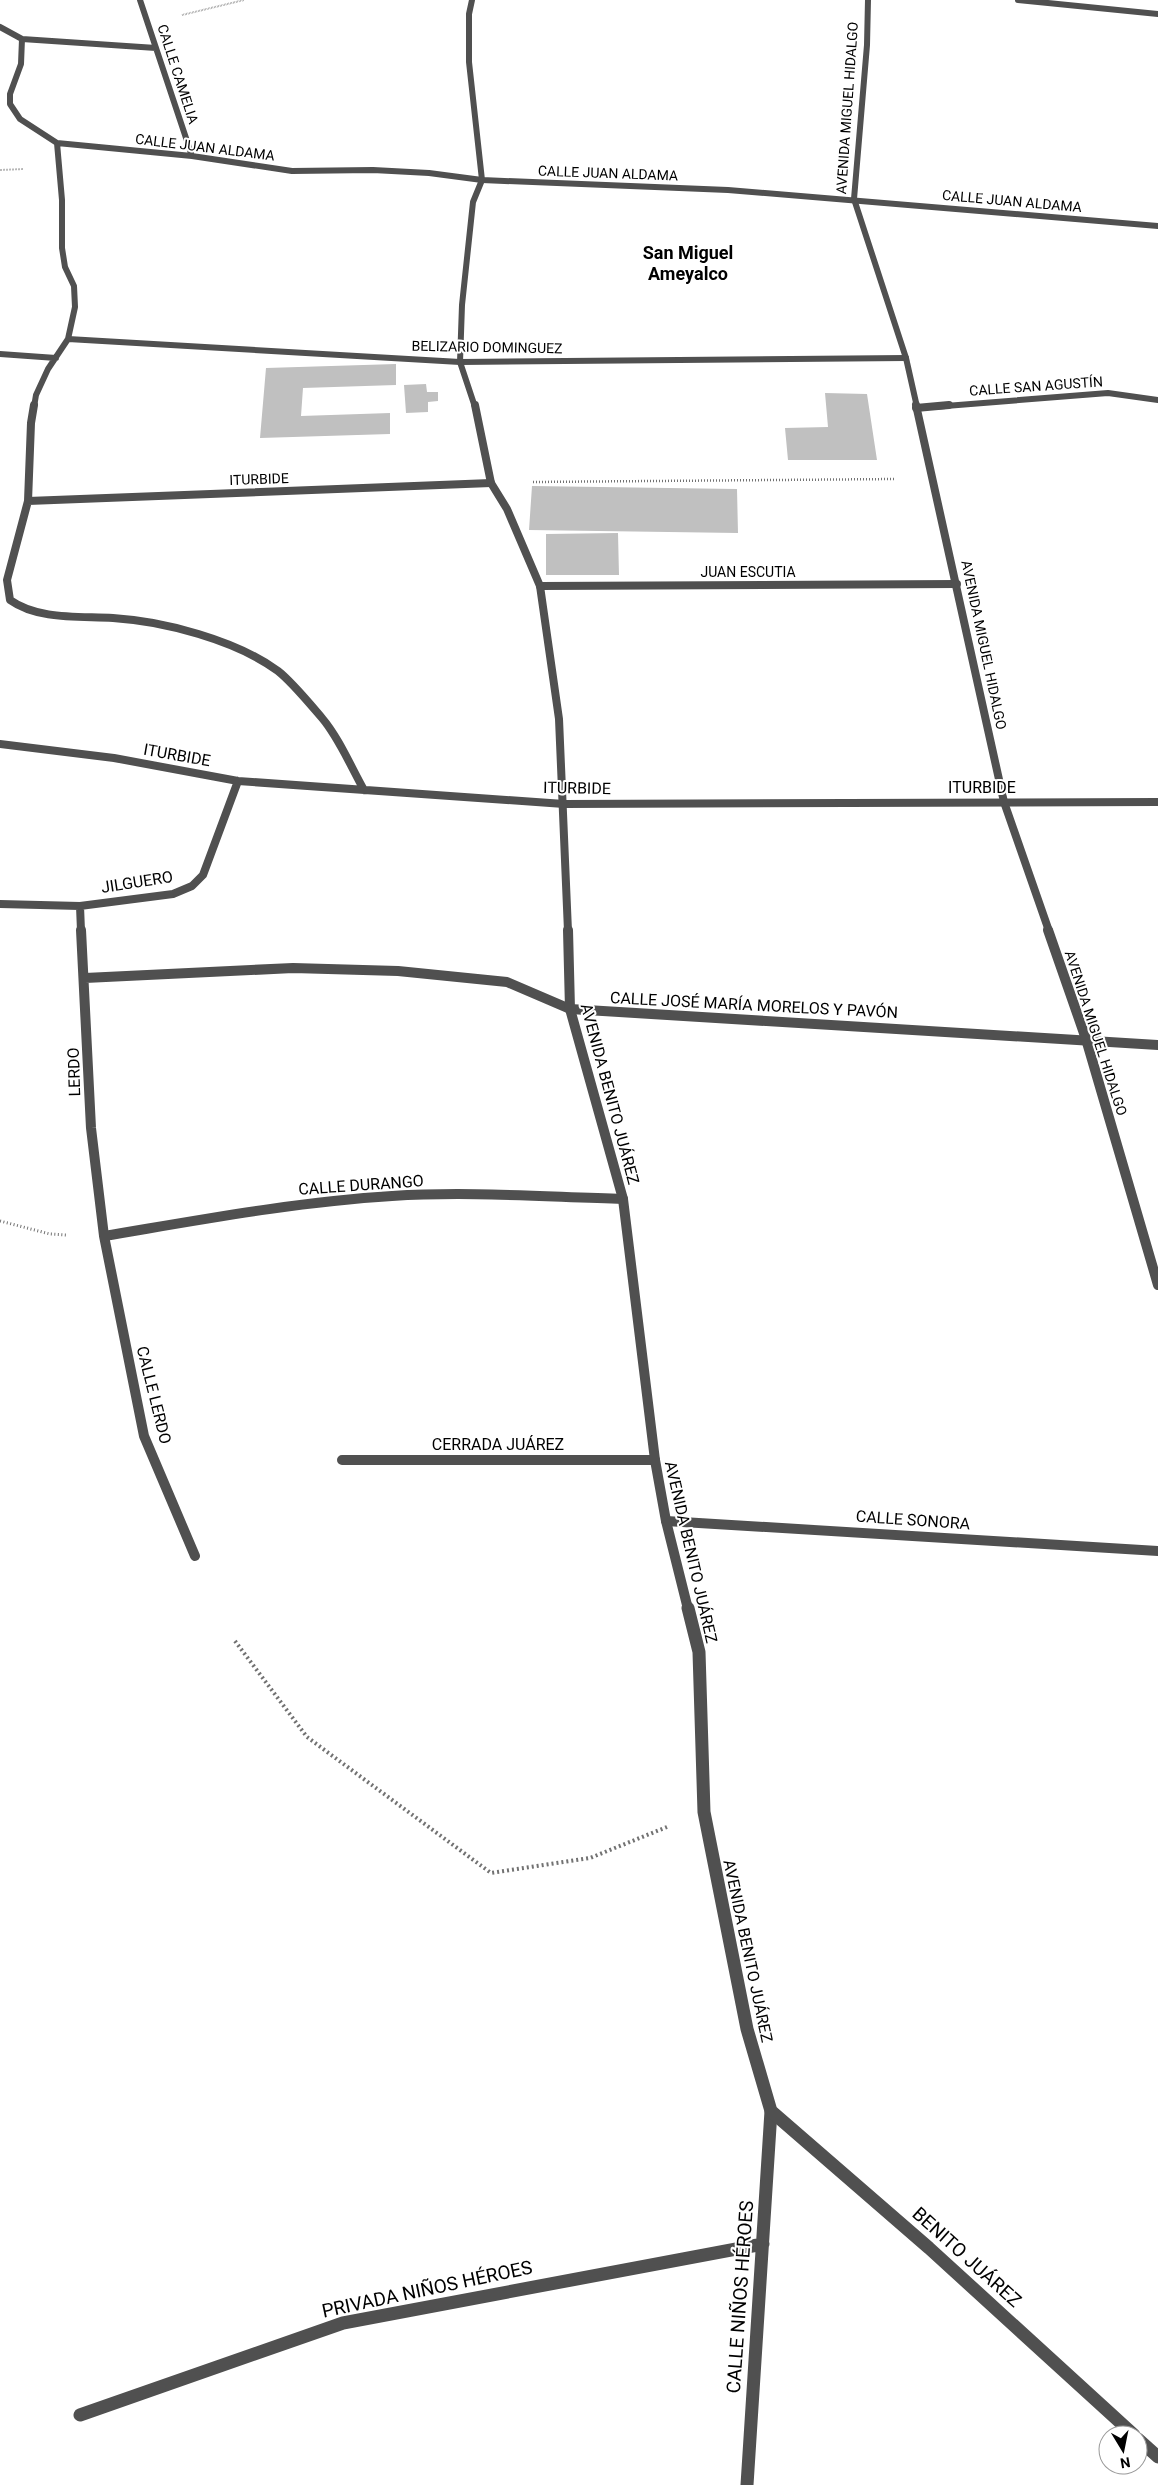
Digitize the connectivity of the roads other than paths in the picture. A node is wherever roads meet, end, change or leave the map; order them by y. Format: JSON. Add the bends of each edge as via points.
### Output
{"nodes":[{"id":1,"x":140,"y":0,"type":"edge"},
{"id":2,"x":472,"y":0,"type":"edge"},
{"id":3,"x":868,"y":0,"type":"edge"},
{"id":4,"x":1018,"y":0,"type":"edge"},
{"id":5,"x":1158,"y":14,"type":"edge"},
{"id":6,"x":0,"y":27,"type":"edge"},
{"id":7,"x":22,"y":39,"type":"junction"},
{"id":8,"x":156,"y":48,"type":"junction"},
{"id":9,"x":58,"y":143,"type":"junction"},
{"id":10,"x":192,"y":156,"type":"junction"},
{"id":11,"x":482,"y":180,"type":"junction"},
{"id":12,"x":854,"y":199,"type":"junction"},
{"id":13,"x":1158,"y":226,"type":"edge"},
{"id":14,"x":68,"y":338,"type":"junction"},
{"id":15,"x":0,"y":354,"type":"edge"},
{"id":16,"x":56,"y":358,"type":"junction"},
{"id":17,"x":906,"y":358,"type":"junction"},
{"id":18,"x":460,"y":362,"type":"junction"},
{"id":19,"x":1158,"y":400,"type":"edge"},
{"id":20,"x":916,"y":408,"type":"junction"},
{"id":21,"x":491,"y":483,"type":"junction"},
{"id":22,"x":28,"y":501,"type":"junction"},
{"id":23,"x":957,"y":584,"type":"junction"},
{"id":24,"x":540,"y":586,"type":"junction"},
{"id":25,"x":0,"y":744,"type":"edge"},
{"id":26,"x":238,"y":781,"type":"junction"},
{"id":27,"x":364,"y":790,"type":"junction"},
{"id":28,"x":1004,"y":802,"type":"junction"},
{"id":29,"x":1158,"y":802,"type":"edge"},
{"id":30,"x":564,"y":804,"type":"junction"},
{"id":31,"x":0,"y":904,"type":"edge"},
{"id":32,"x":80,"y":906,"type":"junction"},
{"id":33,"x":85,"y":978,"type":"junction"},
{"id":34,"x":570,"y":1009,"type":"junction"},
{"id":35,"x":1086,"y":1039,"type":"junction"},
{"id":36,"x":1158,"y":1045,"type":"edge"},
{"id":37,"x":623,"y":1199,"type":"junction"},
{"id":38,"x":104,"y":1236,"type":"junction"},
{"id":39,"x":1158,"y":1285,"type":"edge"},
{"id":40,"x":342,"y":1460,"type":"dead end"},
{"id":41,"x":655,"y":1460,"type":"junction"},
{"id":42,"x":666,"y":1521,"type":"junction"},
{"id":43,"x":1158,"y":1551,"type":"edge"},
{"id":44,"x":195,"y":1556,"type":"dead end"},
{"id":45,"x":771,"y":2112,"type":"junction"},
{"id":46,"x":763,"y":2244,"type":"junction"},
{"id":47,"x":80,"y":2415,"type":"dead end"},
{"id":48,"x":1123,"y":2425,"type":"edge"},
{"id":49,"x":1148,"y":2448,"type":"edge"},
{"id":50,"x":1158,"y":2457,"type":"edge"},
{"id":51,"x":747,"y":2485,"type":"edge"}],
"edges":[{"from":1,"to":8,"type":"street","name":"CALLE CAMELIA"},
{"from":2,"to":11,"type":"street","via":[[469,62]]},
{"from":3,"to":12,"type":"street","name":"AVENIDA MIGUEL HIDALGO"},
{"from":4,"to":5,"type":"street"},
{"from":6,"to":7,"type":"street"},
{"from":7,"to":8,"type":"street"},
{"from":7,"to":9,"type":"street","via":[[23,53],[9,97],[10,106],[18,116]]},
{"from":8,"to":10,"type":"street","name":"CALLE CAMELIA"},
{"from":9,"to":10,"type":"street","name":"CALLE JUAN ALDAMA"},
{"from":9,"to":14,"type":"street","via":[[62,248],[65,267],[74,286],[75,307]]},
{"from":10,"to":11,"type":"street","name":"CALLE JUAN ALDAMA","via":[[292,171],[372,170]]},
{"from":11,"to":12,"type":"street","name":"CALLE JUAN ALDAMA"},
{"from":11,"to":18,"type":"street","name":"AVENIDA BENITO JUÁREZ","via":[[473,202],[462,305]]},
{"from":12,"to":13,"type":"street","name":"CALLE JUAN ALDAMA"},
{"from":12,"to":17,"type":"street","name":"AVENIDA MIGUEL HIDALGO"},
{"from":14,"to":16,"type":"street"},
{"from":14,"to":18,"type":"street","name":"BELIZARIO DOMINGUEZ"},
{"from":15,"to":16,"type":"street"},
{"from":16,"to":22,"type":"street","via":[[36,395],[31,423]]},
{"from":17,"to":18,"type":"street","name":"BELIZARIO DOMINGUEZ"},
{"from":17,"to":20,"type":"street","name":"AVENIDA MIGUEL HIDALGO"},
{"from":18,"to":21,"type":"street","name":"AVENIDA BENITO JUÁREZ","via":[[475,405]]},
{"from":19,"to":20,"type":"street","name":"CALLE SAN AGUSTÍN","via":[[1108,393]]},
{"from":20,"to":23,"type":"street","name":"AVENIDA MIGUEL HIDALGO"},
{"from":21,"to":22,"type":"street","name":"ITURBIDE"},
{"from":21,"to":24,"type":"street","name":"AVENIDA BENITO JUÁREZ","via":[[507,509]]},
{"from":22,"to":27,"type":"street","via":[[7,580],[10,600],[24,610],[46,614],[142,620],[189,630],[244,652],[278,671],[323,719]]},
{"from":23,"to":24,"type":"street","name":"JUAN ESCUTIA"},
{"from":23,"to":28,"type":"street","name":"AVENIDA MIGUEL HIDALGO"},
{"from":24,"to":30,"type":"street","name":"AVENIDA BENITO JUÁREZ","via":[[559,719]]},
{"from":25,"to":26,"type":"street","name":"ITURBIDE","via":[[114,758]]},
{"from":26,"to":27,"type":"street","name":"ITURBIDE"},
{"from":26,"to":32,"type":"street","name":"JILGUERO","via":[[203,875],[192,886],[173,894]]},
{"from":27,"to":30,"type":"street","name":"ITURBIDE"},
{"from":28,"to":29,"type":"street","name":"ITURBIDE"},
{"from":28,"to":30,"type":"street","name":"ITURBIDE"},
{"from":28,"to":35,"type":"street","name":"AVENIDA MIGUEL HIDALGO"},
{"from":30,"to":34,"type":"street","name":"AVENIDA BENITO JUÁREZ"},
{"from":31,"to":32,"type":"street","name":"JILGUERO"},
{"from":32,"to":33,"type":"street","name":"LERDO"},
{"from":33,"to":34,"type":"street","name":"CALLE JOSÉ MARÍA MORELOS Y PAVÓN","via":[[293,968],[398,970],[507,982]]},
{"from":33,"to":38,"type":"street","name":"LERDO","via":[[91,1128]]},
{"from":34,"to":35,"type":"street","name":"CALLE JOSÉ MARÍA MORELOS Y PAVÓN"},
{"from":34,"to":37,"type":"street","name":"AVENIDA BENITO JUÁREZ"},
{"from":35,"to":36,"type":"street","name":"CALLE JOSÉ MARÍA MORELOS Y PAVÓN"},
{"from":35,"to":39,"type":"street","name":"AVENIDA MIGUEL HIDALGO"},
{"from":37,"to":38,"type":"street","name":"CALLE DURANGO","via":[[392,1196],[286,1206]]},
{"from":37,"to":41,"type":"street","name":"AVENIDA BENITO JUÁREZ"},
{"from":38,"to":44,"type":"street","name":"CALLE LERDO","via":[[144,1436]]},
{"from":40,"to":41,"type":"street","name":"CERRADA JUÁREZ"},
{"from":41,"to":42,"type":"street","name":"AVENIDA BENITO JUÁREZ"},
{"from":42,"to":43,"type":"street","name":"CALLE SONORA"},
{"from":42,"to":45,"type":"street","name":"AVENIDA BENITO JUÁREZ","via":[[699,1652],[704,1812],[747,2029]]},
{"from":45,"to":46,"type":"street","name":"CALLE NIÑOS HÉROES"},
{"from":45,"to":48,"type":"street","name":"BENITO JUÁREZ","via":[[929,2248]]},
{"from":46,"to":47,"type":"street","name":"PRIVADA NIÑOS HÉROES","via":[[343,2324]]},
{"from":46,"to":51,"type":"street","name":"CALLE NIÑOS HÉROES"},
{"from":49,"to":50,"type":"street"}]}
